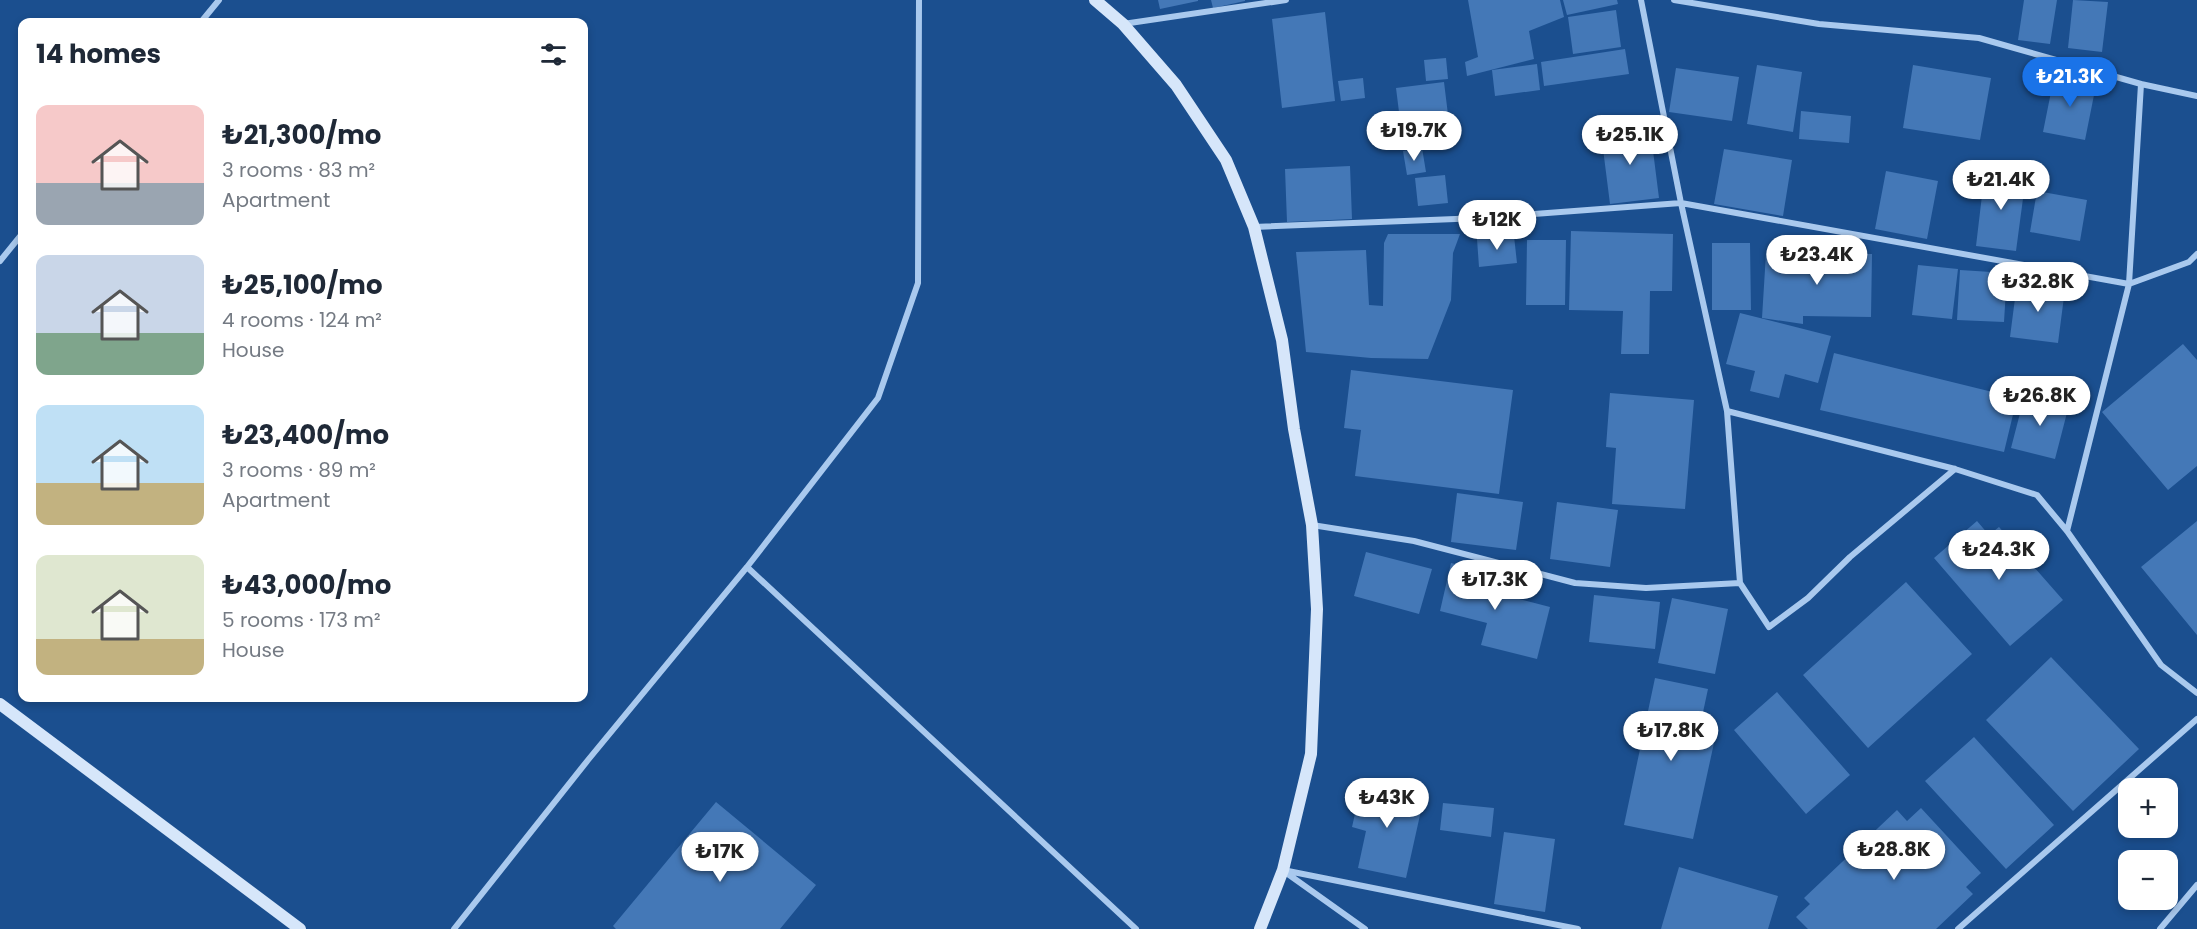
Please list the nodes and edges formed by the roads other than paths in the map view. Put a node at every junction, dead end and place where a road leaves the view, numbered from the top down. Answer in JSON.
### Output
{"nodes":[{"id":1,"x":219,"y":0,"type":"edge"},
{"id":2,"x":919,"y":0,"type":"edge"},
{"id":3,"x":1095,"y":0,"type":"edge"},
{"id":4,"x":1286,"y":0,"type":"edge"},
{"id":5,"x":1641,"y":0,"type":"edge"},
{"id":6,"x":1674,"y":0,"type":"edge"},
{"id":7,"x":204,"y":18,"type":"edge"},
{"id":8,"x":1123,"y":24,"type":"junction"},
{"id":9,"x":2141,"y":84,"type":"junction"},
{"id":10,"x":2197,"y":96,"type":"edge"},
{"id":11,"x":1681,"y":203,"type":"junction"},
{"id":12,"x":1254,"y":227,"type":"junction"},
{"id":13,"x":18,"y":239,"type":"edge"},
{"id":14,"x":2197,"y":254,"type":"edge"},
{"id":15,"x":0,"y":261,"type":"edge"},
{"id":16,"x":2129,"y":284,"type":"junction"},
{"id":17,"x":1727,"y":411,"type":"junction"},
{"id":18,"x":1955,"y":469,"type":"junction"},
{"id":19,"x":1312,"y":525,"type":"junction"},
{"id":20,"x":2067,"y":531,"type":"junction"},
{"id":21,"x":747,"y":567,"type":"junction"},
{"id":22,"x":1740,"y":583,"type":"junction"},
{"id":23,"x":2197,"y":693,"type":"edge"},
{"id":24,"x":0,"y":704,"type":"edge"},
{"id":25,"x":2197,"y":719,"type":"edge"},
{"id":26,"x":1283,"y":870,"type":"junction"},
{"id":27,"x":2197,"y":885,"type":"edge"},
{"id":28,"x":300,"y":929,"type":"edge"},
{"id":29,"x":454,"y":929,"type":"edge"},
{"id":30,"x":1136,"y":929,"type":"edge"},
{"id":31,"x":1260,"y":929,"type":"edge"},
{"id":32,"x":1365,"y":929,"type":"edge"},
{"id":33,"x":1578,"y":929,"type":"edge"},
{"id":34,"x":1958,"y":929,"type":"edge"},
{"id":35,"x":2160,"y":929,"type":"edge"}],
"edges":[{"from":1,"to":7,"type":"street"},
{"from":2,"to":21,"type":"street"},
{"from":3,"to":8,"type":"street"},
{"from":4,"to":8,"type":"street"},
{"from":5,"to":11,"type":"street"},
{"from":6,"to":9,"type":"street"},
{"from":8,"to":12,"type":"street"},
{"from":9,"to":10,"type":"street"},
{"from":9,"to":16,"type":"street"},
{"from":11,"to":12,"type":"street"},
{"from":11,"to":16,"type":"street"},
{"from":11,"to":17,"type":"street"},
{"from":12,"to":19,"type":"street"},
{"from":13,"to":15,"type":"street"},
{"from":14,"to":16,"type":"street"},
{"from":16,"to":20,"type":"street"},
{"from":17,"to":18,"type":"street"},
{"from":17,"to":22,"type":"street"},
{"from":18,"to":20,"type":"street"},
{"from":18,"to":22,"type":"street"},
{"from":19,"to":22,"type":"street"},
{"from":19,"to":26,"type":"street"},
{"from":20,"to":23,"type":"street"},
{"from":21,"to":29,"type":"street"},
{"from":21,"to":30,"type":"street"},
{"from":24,"to":28,"type":"street"},
{"from":25,"to":34,"type":"street"},
{"from":26,"to":31,"type":"street"},
{"from":26,"to":32,"type":"street"},
{"from":26,"to":33,"type":"street"},
{"from":27,"to":35,"type":"street"}]}
